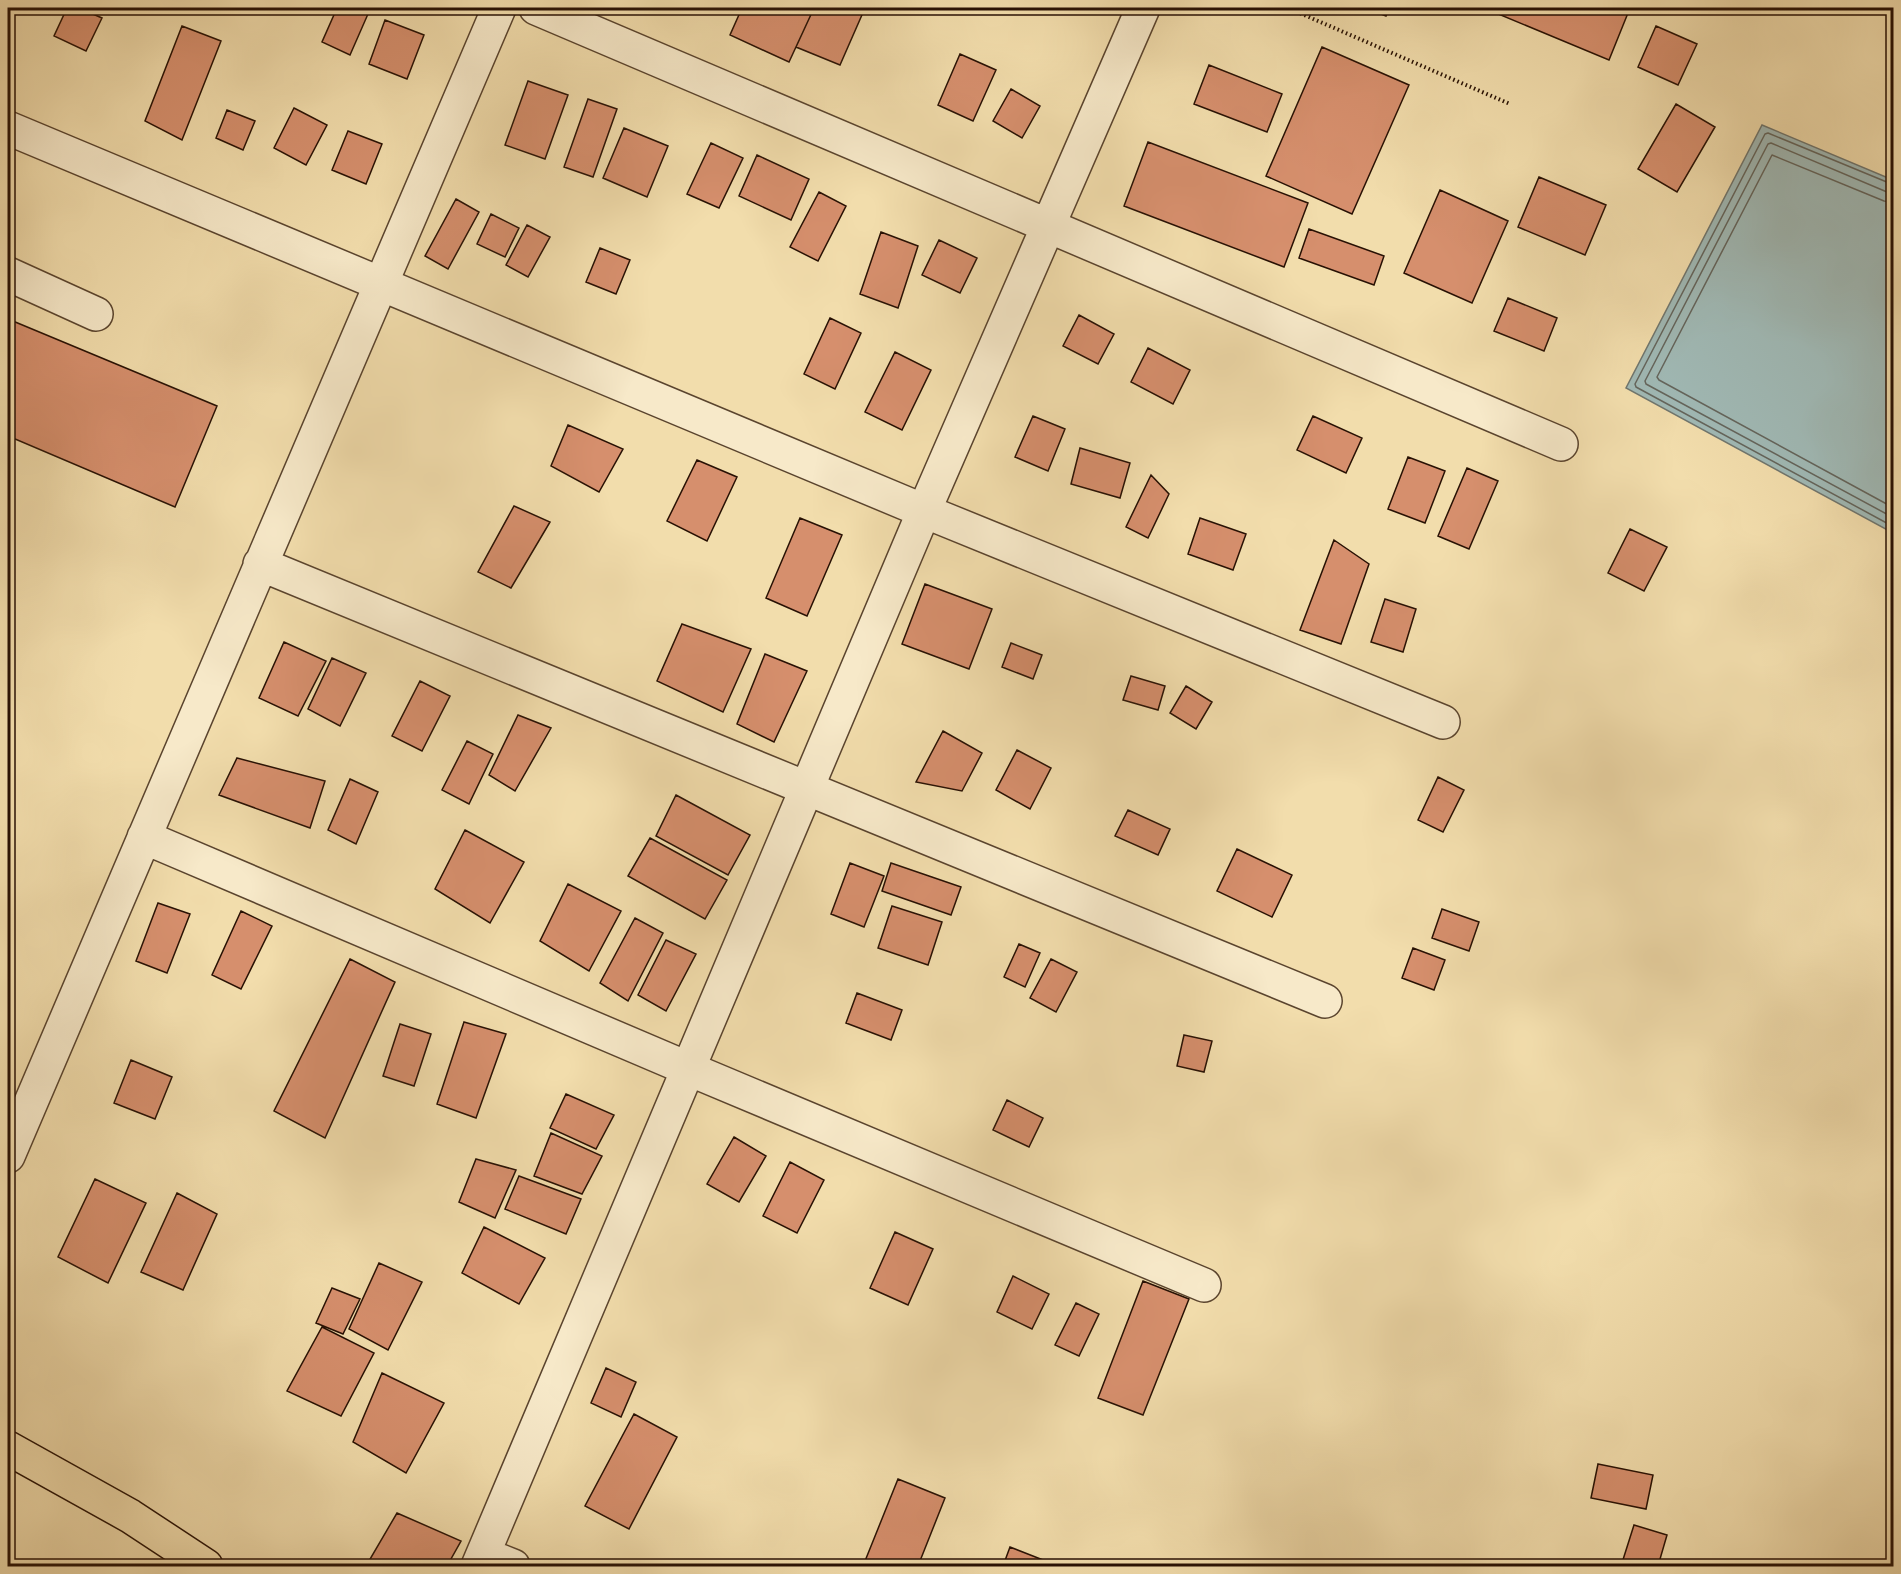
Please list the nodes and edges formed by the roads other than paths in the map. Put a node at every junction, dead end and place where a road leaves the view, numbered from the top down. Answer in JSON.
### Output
{"nodes":[{"id":1,"x":499,"y":8,"type":"edge"},
{"id":2,"x":536,"y":8,"type":"edge"},
{"id":3,"x":1143,"y":8,"type":"edge"},
{"id":4,"x":8,"y":128,"type":"edge"},
{"id":5,"x":1048,"y":225,"type":"junction"},
{"id":6,"x":8,"y":274,"type":"edge"},
{"id":7,"x":380,"y":284,"type":"junction"},
{"id":8,"x":96,"y":314,"type":"dead end"},
{"id":9,"x":1561,"y":444,"type":"dead end"},
{"id":10,"x":924,"y":511,"type":"junction"},
{"id":11,"x":260,"y":564,"type":"junction"},
{"id":12,"x":1443,"y":722,"type":"dead end"},
{"id":13,"x":807,"y":788,"type":"junction"},
{"id":14,"x":144,"y":837,"type":"junction"},
{"id":15,"x":1325,"y":1001,"type":"dead end"},
{"id":16,"x":689,"y":1069,"type":"junction"},
{"id":17,"x":8,"y":1156,"type":"edge"},
{"id":18,"x":1204,"y":1285,"type":"dead end"},
{"id":19,"x":8,"y":1448,"type":"edge"},
{"id":20,"x":492,"y":1563,"type":"edge"},
{"id":21,"x":206,"y":1566,"type":"edge"}],
"edges":[{"from":1,"to":7,"type":"street"},
{"from":2,"to":5,"type":"street"},
{"from":3,"to":5,"type":"street"},
{"from":4,"to":7,"type":"street"},
{"from":5,"to":9,"type":"street"},
{"from":5,"to":10,"type":"street"},
{"from":6,"to":8,"type":"street"},
{"from":7,"to":10,"type":"street"},
{"from":7,"to":11,"type":"street"},
{"from":10,"to":12,"type":"street"},
{"from":10,"to":13,"type":"street"},
{"from":11,"to":13,"type":"street"},
{"from":11,"to":14,"type":"street"},
{"from":13,"to":15,"type":"street"},
{"from":13,"to":16,"type":"street"},
{"from":14,"to":16,"type":"street"},
{"from":14,"to":17,"type":"street"},
{"from":16,"to":18,"type":"street"},
{"from":16,"to":20,"type":"street"},
{"from":19,"to":21,"type":"main road"}]}
